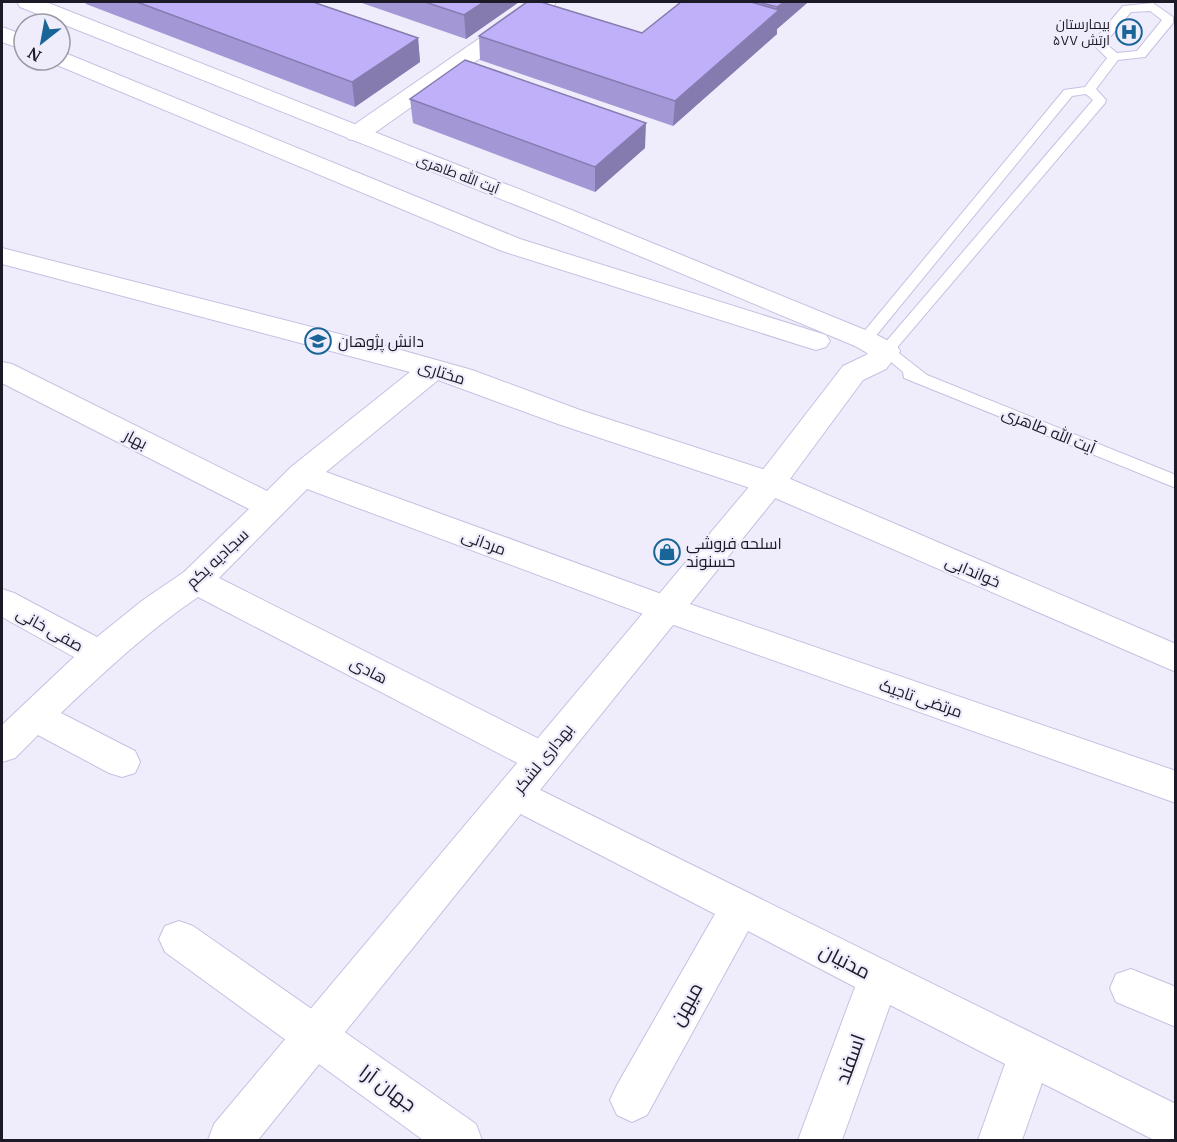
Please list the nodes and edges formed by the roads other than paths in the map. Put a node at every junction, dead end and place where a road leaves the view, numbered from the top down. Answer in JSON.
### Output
{"nodes":[{"id":1,"x":545,"y":2,"type":"edge"},
{"id":2,"x":38,"y":3,"type":"edge"},
{"id":3,"x":1114,"y":57,"type":"junction"},
{"id":4,"x":72,"y":63,"type":"edge"},
{"id":5,"x":1089,"y":90,"type":"junction"},
{"id":6,"x":357,"y":134,"type":"junction"},
{"id":7,"x":560,"y":214,"type":"junction"},
{"id":8,"x":511,"y":245,"type":"junction"},
{"id":9,"x":2,"y":256,"type":"edge"},
{"id":10,"x":867,"y":356,"type":"junction"},
{"id":11,"x":432,"y":369,"type":"junction"},
{"id":12,"x":2,"y":371,"type":"edge"},
{"id":13,"x":302,"y":475,"type":"junction"},
{"id":14,"x":1176,"y":482,"type":"edge"},
{"id":15,"x":770,"y":483,"type":"junction"},
{"id":16,"x":271,"y":506,"type":"junction"},
{"id":17,"x":196,"y":581,"type":"junction"},
{"id":18,"x":2,"y":602,"type":"edge"},
{"id":19,"x":666,"y":609,"type":"junction"},
{"id":20,"x":99,"y":655,"type":"junction"},
{"id":21,"x":1176,"y":659,"type":"edge"},
{"id":22,"x":35,"y":716,"type":"junction"},
{"id":23,"x":2,"y":747,"type":"edge"},
{"id":24,"x":542,"y":758,"type":"junction"},
{"id":25,"x":122,"y":762,"type":"dead end"},
{"id":26,"x":1176,"y":787,"type":"edge"},
{"id":27,"x":514,"y":793,"type":"junction"},
{"id":28,"x":740,"y":908,"type":"junction"},
{"id":29,"x":179,"y":939,"type":"dead end"},
{"id":30,"x":879,"y":978,"type":"junction"},
{"id":31,"x":1131,"y":988,"type":"dead end"},
{"id":32,"x":1176,"y":1007,"type":"edge"},
{"id":33,"x":315,"y":1036,"type":"junction"},
{"id":34,"x":1030,"y":1054,"type":"junction"},
{"id":35,"x":632,"y":1100,"type":"dead end"},
{"id":36,"x":1176,"y":1128,"type":"edge"},
{"id":37,"x":230,"y":1140,"type":"edge"},
{"id":38,"x":460,"y":1140,"type":"edge"},
{"id":39,"x":820,"y":1140,"type":"edge"},
{"id":40,"x":1000,"y":1140,"type":"edge"}],
"edges":[{"from":1,"to":6,"type":"street"},
{"from":2,"to":6,"type":"street","name":"آیت الله طاهری"},
{"from":3,"to":3,"type":"lane"},
{"from":3,"to":5,"type":"lane"},
{"from":4,"to":8,"type":"street"},
{"from":5,"to":10,"type":"lane"},
{"from":5,"to":10,"type":"lane"},
{"from":6,"to":7,"type":"street","name":"آیت الله طاهری"},
{"from":7,"to":8,"type":"street"},
{"from":7,"to":10,"type":"street","name":"آیت الله طاهری"},
{"from":8,"to":10,"type":"street"},
{"from":9,"to":11,"type":"street","name":"مختاری"},
{"from":10,"to":14,"type":"lane","name":"آیت الله طاهری"},
{"from":10,"to":15,"type":"street","name":"بهداری لشکر"},
{"from":11,"to":13,"type":"street","name":"سجادیه یکم"},
{"from":11,"to":15,"type":"street","name":"مختاری"},
{"from":12,"to":16,"type":"street","name":"بهار"},
{"from":13,"to":16,"type":"street","name":"سجادیه یکم"},
{"from":13,"to":19,"type":"street","name":"مردانی"},
{"from":15,"to":19,"type":"street","name":"بهداری لشکر"},
{"from":15,"to":21,"type":"street","name":"خواندابی"},
{"from":16,"to":17,"type":"street","name":"سجادیه یکم"},
{"from":17,"to":20,"type":"street","name":"سجادیه یکم"},
{"from":17,"to":24,"type":"street","name":"هادی"},
{"from":18,"to":20,"type":"street","name":"صفی خانی"},
{"from":19,"to":24,"type":"street","name":"بهداری لشکر"},
{"from":19,"to":26,"type":"street","name":"مرتضی تاجیک"},
{"from":20,"to":22,"type":"street","name":"سجادیه یکم"},
{"from":22,"to":23,"type":"street","name":"سجادیه یکم"},
{"from":22,"to":25,"type":"street"},
{"from":24,"to":27,"type":"street","name":"بهداری لشکر"},
{"from":27,"to":28,"type":"street","name":"مدنیان"},
{"from":27,"to":33,"type":"street","name":"بهداری لشکر"},
{"from":28,"to":30,"type":"street","name":"مدنیان"},
{"from":28,"to":35,"type":"street","name":"میهن"},
{"from":29,"to":33,"type":"street","name":"جهان آرا"},
{"from":30,"to":34,"type":"street","name":"مدنیان"},
{"from":30,"to":39,"type":"street","name":"اسفند"},
{"from":31,"to":32,"type":"street"},
{"from":33,"to":37,"type":"street","name":"بهداری لشکر"},
{"from":33,"to":38,"type":"street","name":"جهان آرا"},
{"from":34,"to":36,"type":"street","name":"مدنیان"},
{"from":34,"to":40,"type":"street"}]}
